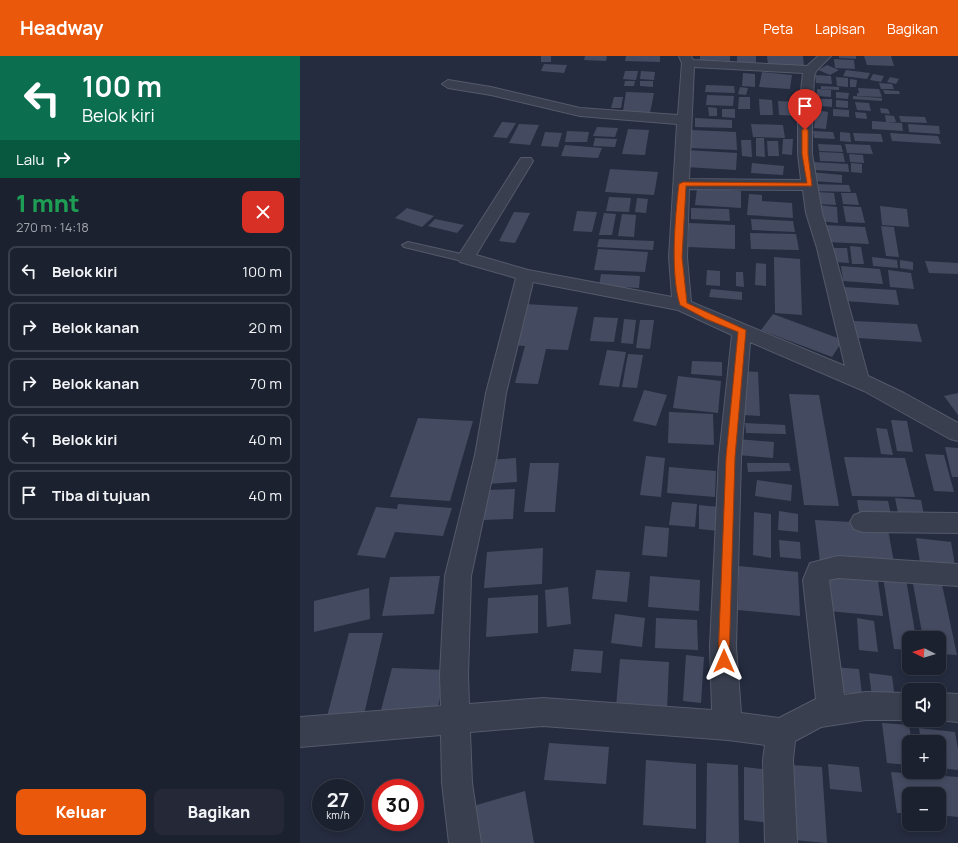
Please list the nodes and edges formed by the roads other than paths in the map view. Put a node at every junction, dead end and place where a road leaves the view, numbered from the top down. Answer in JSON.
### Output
{"nodes":[{"id":1,"x":825,"y":56,"type":"edge"},
{"id":2,"x":687,"y":59,"type":"edge"},
{"id":3,"x":810,"y":70,"type":"junction"},
{"id":4,"x":448,"y":84,"type":"dead end"},
{"id":5,"x":684,"y":120,"type":"junction"},
{"id":6,"x":526,"y":161,"type":"dead end"},
{"id":7,"x":683,"y":184,"type":"junction"},
{"id":8,"x":810,"y":185,"type":"junction"},
{"id":9,"x":408,"y":245,"type":"dead end"},
{"id":10,"x":466,"y":258,"type":"junction"},
{"id":11,"x":526,"y":275,"type":"junction"},
{"id":12,"x":683,"y":305,"type":"junction"},
{"id":13,"x":742,"y":330,"type":"junction"},
{"id":14,"x":859,"y":380,"type":"junction"},
{"id":15,"x":958,"y":433,"type":"edge"},
{"id":16,"x":862,"y":522,"type":"dead end"},
{"id":17,"x":958,"y":523,"type":"edge"},
{"id":18,"x":958,"y":575,"type":"edge"},
{"id":19,"x":902,"y":707,"type":"edge"},
{"id":20,"x":946,"y":707,"type":"edge"},
{"id":21,"x":958,"y":708,"type":"edge"},
{"id":22,"x":832,"y":711,"type":"junction"},
{"id":23,"x":456,"y":719,"type":"junction"},
{"id":24,"x":728,"y":726,"type":"junction"},
{"id":25,"x":300,"y":732,"type":"edge"},
{"id":26,"x":781,"y":733,"type":"junction"},
{"id":27,"x":465,"y":843,"type":"edge"},
{"id":28,"x":781,"y":843,"type":"edge"}],
"edges":[{"from":1,"to":3,"type":"street"},
{"from":2,"to":3,"type":"street"},
{"from":2,"to":5,"type":"street"},
{"from":3,"to":8,"type":"street"},
{"from":4,"to":5,"type":"street"},
{"from":5,"to":7,"type":"street"},
{"from":6,"to":10,"type":"street"},
{"from":7,"to":8,"type":"street"},
{"from":7,"to":12,"type":"street"},
{"from":8,"to":14,"type":"street"},
{"from":9,"to":10,"type":"lane"},
{"from":10,"to":11,"type":"street"},
{"from":11,"to":12,"type":"street"},
{"from":11,"to":23,"type":"street"},
{"from":12,"to":13,"type":"street"},
{"from":13,"to":14,"type":"street"},
{"from":13,"to":24,"type":"street"},
{"from":14,"to":15,"type":"street"},
{"from":16,"to":17,"type":"street"},
{"from":18,"to":22,"type":"street"},
{"from":19,"to":22,"type":"street"},
{"from":20,"to":21,"type":"street"},
{"from":22,"to":26,"type":"street"},
{"from":23,"to":24,"type":"street"},
{"from":23,"to":25,"type":"street"},
{"from":23,"to":27,"type":"street"},
{"from":24,"to":26,"type":"street"},
{"from":26,"to":28,"type":"street"}]}
